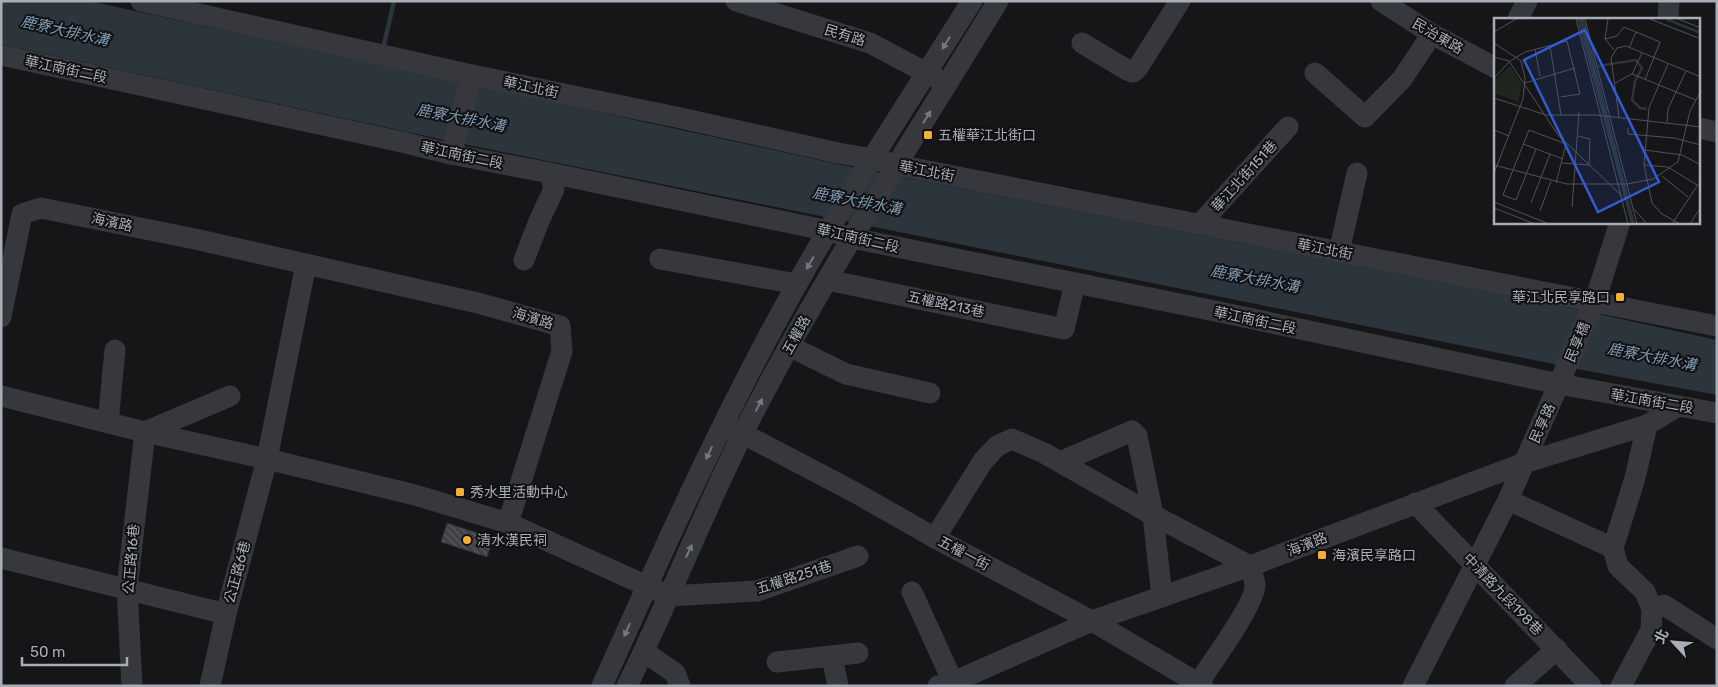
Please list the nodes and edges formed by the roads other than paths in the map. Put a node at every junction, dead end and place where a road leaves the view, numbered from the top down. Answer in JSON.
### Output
{"nodes":[{"id":1,"x":141,"y":1,"type":"edge"},
{"id":2,"x":736,"y":1,"type":"edge"},
{"id":3,"x":972,"y":1,"type":"edge"},
{"id":4,"x":998,"y":1,"type":"edge"},
{"id":5,"x":1180,"y":1,"type":"edge"},
{"id":6,"x":1381,"y":1,"type":"edge"},
{"id":7,"x":1527,"y":1,"type":"edge"},
{"id":8,"x":1669,"y":1,"type":"edge"},
{"id":9,"x":1518,"y":18,"type":"edge"},
{"id":10,"x":1668,"y":18,"type":"edge"},
{"id":11,"x":1432,"y":34,"type":"junction"},
{"id":12,"x":1082,"y":43,"type":"dead end"},
{"id":13,"x":1,"y":55,"type":"edge"},
{"id":14,"x":1494,"y":65,"type":"edge"},
{"id":15,"x":1315,"y":73,"type":"dead end"},
{"id":16,"x":927,"y":74,"type":"junction"},
{"id":17,"x":472,"y":78,"type":"junction"},
{"id":18,"x":948,"y":83,"type":"junction"},
{"id":19,"x":1288,"y":127,"type":"dead end"},
{"id":20,"x":1700,"y":128,"type":"edge"},
{"id":21,"x":1717,"y":132,"type":"edge"},
{"id":22,"x":453,"y":150,"type":"junction"},
{"id":23,"x":871,"y":162,"type":"junction"},
{"id":24,"x":894,"y":169,"type":"junction"},
{"id":25,"x":550,"y":173,"type":"junction"},
{"id":26,"x":1357,"y":173,"type":"dead end"},
{"id":27,"x":1200,"y":224,"type":"junction"},
{"id":28,"x":1619,"y":224,"type":"edge"},
{"id":29,"x":832,"y":226,"type":"junction"},
{"id":30,"x":856,"y":232,"type":"junction"},
{"id":31,"x":1340,"y":252,"type":"junction"},
{"id":32,"x":660,"y":258,"type":"dead end"},
{"id":33,"x":524,"y":260,"type":"dead end"},
{"id":34,"x":306,"y":264,"type":"junction"},
{"id":35,"x":827,"y":280,"type":"junction"},
{"id":36,"x":1074,"y":283,"type":"junction"},
{"id":37,"x":797,"y":284,"type":"junction"},
{"id":38,"x":1595,"y":301,"type":"junction"},
{"id":39,"x":1,"y":317,"type":"edge"},
{"id":40,"x":1717,"y":326,"type":"edge"},
{"id":41,"x":790,"y":346,"type":"junction"},
{"id":42,"x":115,"y":350,"type":"dead end"},
{"id":43,"x":1559,"y":384,"type":"junction"},
{"id":44,"x":930,"y":393,"type":"dead end"},
{"id":45,"x":1,"y":396,"type":"edge"},
{"id":46,"x":230,"y":396,"type":"dead end"},
{"id":47,"x":1678,"y":406,"type":"junction"},
{"id":48,"x":1717,"y":413,"type":"edge"},
{"id":49,"x":108,"y":422,"type":"junction"},
{"id":50,"x":723,"y":424,"type":"junction"},
{"id":51,"x":1647,"y":425,"type":"junction"},
{"id":52,"x":145,"y":432,"type":"junction"},
{"id":53,"x":743,"y":434,"type":"junction"},
{"id":54,"x":267,"y":459,"type":"junction"},
{"id":55,"x":1060,"y":462,"type":"junction"},
{"id":56,"x":1524,"y":463,"type":"junction"},
{"id":57,"x":1508,"y":500,"type":"junction"},
{"id":58,"x":1415,"y":503,"type":"junction"},
{"id":59,"x":1153,"y":515,"type":"junction"},
{"id":60,"x":508,"y":523,"type":"junction"},
{"id":61,"x":935,"y":538,"type":"junction"},
{"id":62,"x":1613,"y":548,"type":"junction"},
{"id":63,"x":858,"y":556,"type":"dead end"},
{"id":64,"x":1,"y":558,"type":"edge"},
{"id":65,"x":1474,"y":565,"type":"junction"},
{"id":66,"x":1250,"y":566,"type":"junction"},
{"id":67,"x":647,"y":585,"type":"junction"},
{"id":68,"x":127,"y":588,"type":"junction"},
{"id":69,"x":912,"y":592,"type":"dead end"},
{"id":70,"x":669,"y":596,"type":"junction"},
{"id":71,"x":1162,"y":596,"type":"junction"},
{"id":72,"x":1652,"y":609,"type":"junction"},
{"id":73,"x":226,"y":614,"type":"junction"},
{"id":74,"x":1092,"y":621,"type":"junction"},
{"id":75,"x":1717,"y":639,"type":"edge"},
{"id":76,"x":1557,"y":649,"type":"junction"},
{"id":77,"x":644,"y":652,"type":"junction"},
{"id":78,"x":858,"y":653,"type":"dead end"},
{"id":79,"x":832,"y":657,"type":"junction"},
{"id":80,"x":777,"y":662,"type":"dead end"},
{"id":81,"x":949,"y":685,"type":"edge"},
{"id":82,"x":1199,"y":685,"type":"edge"},
{"id":83,"x":132,"y":686,"type":"edge"},
{"id":84,"x":210,"y":686,"type":"edge"},
{"id":85,"x":602,"y":686,"type":"edge"},
{"id":86,"x":627,"y":686,"type":"edge"},
{"id":87,"x":680,"y":686,"type":"edge"},
{"id":88,"x":838,"y":686,"type":"edge"},
{"id":89,"x":1413,"y":686,"type":"edge"},
{"id":90,"x":1515,"y":686,"type":"edge"},
{"id":91,"x":1591,"y":686,"type":"edge"},
{"id":92,"x":1621,"y":686,"type":"edge"}],
"edges":[{"from":1,"to":17,"type":"street","name":"華江北街"},
{"from":2,"to":16,"type":"street","name":"民有路"},
{"from":3,"to":16,"type":"street","name":"五權路","one_way":true},
{"from":4,"to":18,"type":"street","name":"五權路"},
{"from":5,"to":12,"type":"street"},
{"from":6,"to":11,"type":"street","name":"民治東路"},
{"from":7,"to":9,"type":"street"},
{"from":8,"to":10,"type":"street"},
{"from":11,"to":14,"type":"street","name":"民治東路"},
{"from":11,"to":15,"type":"street"},
{"from":13,"to":22,"type":"street","name":"華江南街二段"},
{"from":16,"to":18,"type":"street","name":"民有路"},
{"from":16,"to":23,"type":"street","name":"五權路"},
{"from":17,"to":22,"type":"street"},
{"from":17,"to":23,"type":"street","name":"華江北街"},
{"from":24,"to":18,"type":"street","name":"五權路","one_way":true},
{"from":19,"to":27,"type":"street","name":"華江北街151巷"},
{"from":20,"to":21,"type":"street"},
{"from":22,"to":25,"type":"street","name":"華江南街二段"},
{"from":23,"to":24,"type":"street","name":"華江北街"},
{"from":23,"to":29,"type":"street","name":"五權路"},
{"from":24,"to":27,"type":"street","name":"華江北街"},
{"from":24,"to":30,"type":"street","name":"五權路"},
{"from":25,"to":29,"type":"street","name":"華江南街二段"},
{"from":25,"to":33,"type":"street"},
{"from":26,"to":31,"type":"street"},
{"from":27,"to":31,"type":"street","name":"華江北街"},
{"from":28,"to":38,"type":"street"},
{"from":29,"to":30,"type":"street","name":"華江南街二段"},
{"from":29,"to":37,"type":"street","name":"五權路","one_way":true},
{"from":30,"to":35,"type":"street","name":"五權路"},
{"from":30,"to":36,"type":"street","name":"華江南街二段"},
{"from":31,"to":38,"type":"street","name":"華江北街"},
{"from":32,"to":37,"type":"street"},
{"from":34,"to":39,"type":"street","name":"海濱路"},
{"from":34,"to":54,"type":"street"},
{"from":34,"to":60,"type":"street","name":"海濱路"},
{"from":35,"to":36,"type":"street","name":"五權路213巷"},
{"from":35,"to":41,"type":"street","name":"五權路"},
{"from":36,"to":43,"type":"street","name":"華江南街二段"},
{"from":37,"to":50,"type":"street","name":"五權路"},
{"from":38,"to":40,"type":"street","name":"華江北街"},
{"from":38,"to":43,"type":"street","name":"民享橋"},
{"from":41,"to":44,"type":"street"},
{"from":53,"to":41,"type":"street","name":"五權路","one_way":true},
{"from":42,"to":49,"type":"street"},
{"from":43,"to":47,"type":"street","name":"華江南街二段"},
{"from":43,"to":56,"type":"street","name":"民享路"},
{"from":45,"to":49,"type":"street"},
{"from":46,"to":52,"type":"street"},
{"from":47,"to":48,"type":"street","name":"華江南街二段"},
{"from":47,"to":51,"type":"street","name":"海濱路"},
{"from":49,"to":52,"type":"street"},
{"from":50,"to":53,"type":"street","name":"五權一街"},
{"from":50,"to":67,"type":"street","name":"五權路","one_way":true},
{"from":51,"to":56,"type":"street","name":"海濱路"},
{"from":51,"to":62,"type":"street"},
{"from":52,"to":54,"type":"street"},
{"from":52,"to":68,"type":"street","name":"公正路16巷"},
{"from":53,"to":61,"type":"street","name":"五權一街"},
{"from":70,"to":53,"type":"street","name":"五權路","one_way":true},
{"from":54,"to":60,"type":"street"},
{"from":54,"to":73,"type":"street","name":"公正路6巷"},
{"from":55,"to":59,"type":"street"},
{"from":55,"to":59,"type":"street"},
{"from":55,"to":61,"type":"street"},
{"from":56,"to":57,"type":"street","name":"民享路"},
{"from":56,"to":58,"type":"street","name":"海濱路"},
{"from":57,"to":62,"type":"street"},
{"from":57,"to":65,"type":"street","name":"民享路"},
{"from":58,"to":65,"type":"street","name":"中清路九段198巷"},
{"from":58,"to":66,"type":"street","name":"海濱路"},
{"from":59,"to":66,"type":"street"},
{"from":59,"to":71,"type":"street"},
{"from":60,"to":67,"type":"street"},
{"from":61,"to":74,"type":"street","name":"五權一街"},
{"from":62,"to":72,"type":"street"},
{"from":63,"to":70,"type":"street","name":"五權路251巷"},
{"from":64,"to":68,"type":"street"},
{"from":65,"to":76,"type":"street","name":"中清路九段198巷"},
{"from":65,"to":89,"type":"street","name":"民享路"},
{"from":66,"to":71,"type":"street","name":"海濱路"},
{"from":66,"to":82,"type":"street"},
{"from":67,"to":70,"type":"street"},
{"from":67,"to":85,"type":"street","name":"五權路","one_way":true},
{"from":68,"to":73,"type":"street"},
{"from":68,"to":83,"type":"street","name":"公正路16巷"},
{"from":69,"to":81,"type":"street"},
{"from":70,"to":77,"type":"street","name":"五權路"},
{"from":71,"to":74,"type":"street","name":"海濱路"},
{"from":72,"to":75,"type":"street"},
{"from":72,"to":92,"type":"street"},
{"from":73,"to":84,"type":"street","name":"公正路6巷"},
{"from":74,"to":81,"type":"street","name":"海濱路"},
{"from":74,"to":82,"type":"street","name":"五權一街"},
{"from":76,"to":90,"type":"street"},
{"from":76,"to":91,"type":"street","name":"中清路九段198巷"},
{"from":77,"to":86,"type":"street","name":"五權路"},
{"from":77,"to":87,"type":"street"},
{"from":78,"to":79,"type":"street"},
{"from":79,"to":80,"type":"street"},
{"from":79,"to":88,"type":"street"}]}
